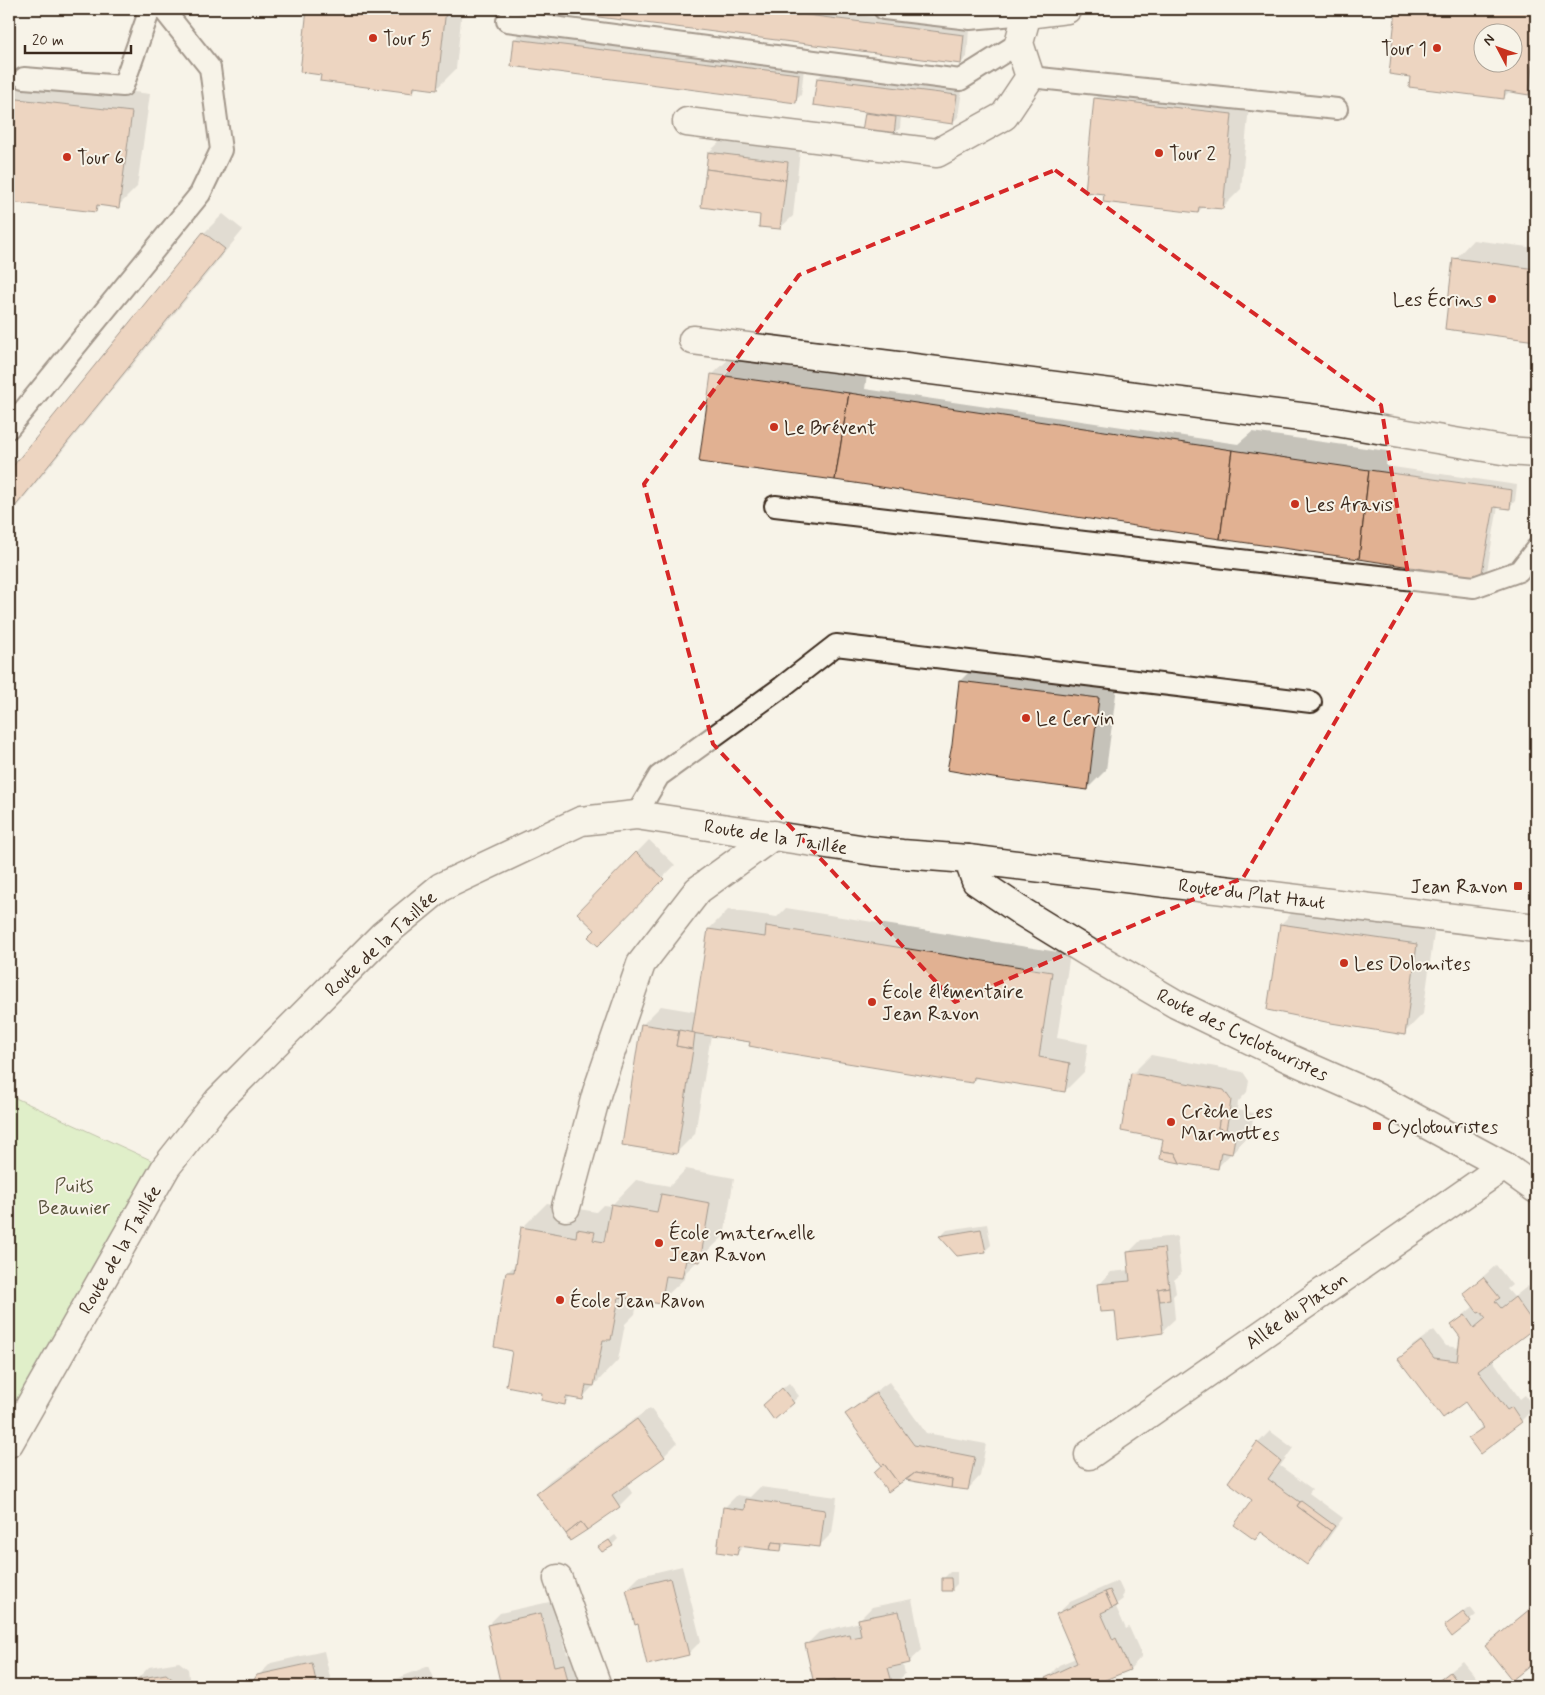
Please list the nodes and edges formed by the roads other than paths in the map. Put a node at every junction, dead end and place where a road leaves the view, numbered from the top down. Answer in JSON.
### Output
{"nodes":[{"id":1,"x":146,"y":9,"type":"edge"},
{"id":2,"x":163,"y":9,"type":"edge"},
{"id":3,"x":884,"y":9,"type":"edge"},
{"id":4,"x":1067,"y":9,"type":"edge"},
{"id":5,"x":1028,"y":14,"type":"junction"},
{"id":6,"x":507,"y":21,"type":"dead end"},
{"id":7,"x":1019,"y":43,"type":"junction"},
{"id":8,"x":1030,"y":77,"type":"junction"},
{"id":9,"x":24,"y":78,"type":"dead end"},
{"id":10,"x":1338,"y":109,"type":"dead end"},
{"id":11,"x":687,"y":122,"type":"dead end"},
{"id":12,"x":693,"y":340,"type":"dead end"},
{"id":13,"x":9,"y":428,"type":"edge"},
{"id":14,"x":1536,"y":453,"type":"edge"},
{"id":15,"x":775,"y":506,"type":"dead end"},
{"id":16,"x":1536,"y":549,"type":"edge"},
{"id":17,"x":1311,"y":702,"type":"dead end"},
{"id":18,"x":636,"y":815,"type":"junction"},
{"id":19,"x":774,"y":836,"type":"junction"},
{"id":20,"x":968,"y":858,"type":"junction"},
{"id":21,"x":1536,"y":928,"type":"edge"},
{"id":22,"x":1504,"y":1166,"type":"junction"},
{"id":23,"x":1536,"y":1188,"type":"edge"},
{"id":24,"x":566,"y":1206,"type":"dead end"},
{"id":25,"x":9,"y":1444,"type":"edge"},
{"id":26,"x":1089,"y":1455,"type":"dead end"},
{"id":27,"x":558,"y":1579,"type":"dead end"},
{"id":28,"x":597,"y":1686,"type":"edge"}],
"edges":[{"from":1,"to":9,"type":"lane"},
{"from":2,"to":13,"type":"lane"},
{"from":3,"to":5,"type":"lane"},
{"from":4,"to":5,"type":"street"},
{"from":5,"to":7,"type":"street"},
{"from":6,"to":7,"type":"lane"},
{"from":7,"to":8,"type":"street"},
{"from":8,"to":10,"type":"lane"},
{"from":8,"to":11,"type":"street"},
{"from":12,"to":14,"type":"street"},
{"from":15,"to":16,"type":"lane"},
{"from":17,"to":18,"type":"lane"},
{"from":18,"to":19,"type":"street","name":"Route de la Taillée"},
{"from":18,"to":25,"type":"street","name":"Route de la Taillée"},
{"from":19,"to":20,"type":"street","name":"Route de la Taillée"},
{"from":19,"to":24,"type":"street"},
{"from":20,"to":21,"type":"street","name":"Route du Plat Haut"},
{"from":20,"to":22,"type":"street","name":"Route des Cyclotouristes"},
{"from":22,"to":23,"type":"street","name":"Route des Cyclotouristes"},
{"from":22,"to":26,"type":"street","name":"Allée du Platon"},
{"from":27,"to":28,"type":"street"}]}
